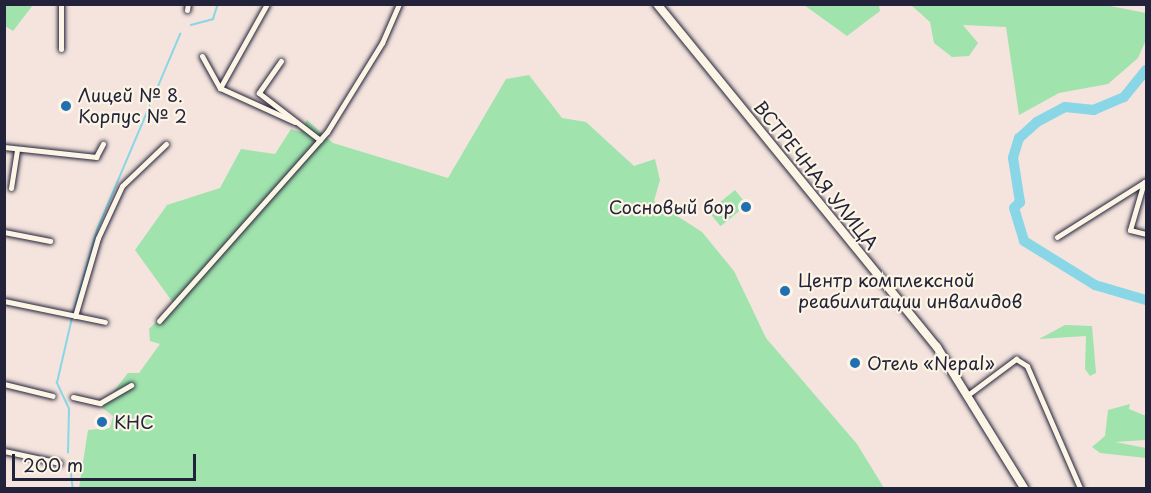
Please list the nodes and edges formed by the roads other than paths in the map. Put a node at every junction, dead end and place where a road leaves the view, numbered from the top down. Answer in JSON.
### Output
{"nodes":[{"id":1,"x":61,"y":4,"type":"edge"},
{"id":2,"x":267,"y":4,"type":"edge"},
{"id":3,"x":399,"y":4,"type":"edge"},
{"id":4,"x":657,"y":4,"type":"edge"},
{"id":5,"x":61,"y":49,"type":"dead end"},
{"id":6,"x":202,"y":56,"type":"dead end"},
{"id":7,"x":281,"y":61,"type":"dead end"},
{"id":8,"x":220,"y":88,"type":"junction"},
{"id":9,"x":295,"y":122,"type":"junction"},
{"id":10,"x":320,"y":140,"type":"junction"},
{"id":11,"x":103,"y":144,"type":"dead end"},
{"id":12,"x":166,"y":144,"type":"dead end"},
{"id":13,"x":4,"y":147,"type":"edge"},
{"id":14,"x":16,"y":148,"type":"junction"},
{"id":15,"x":1145,"y":182,"type":"edge"},
{"id":16,"x":11,"y":188,"type":"dead end"},
{"id":17,"x":4,"y":232,"type":"edge"},
{"id":18,"x":1146,"y":234,"type":"edge"},
{"id":19,"x":1057,"y":237,"type":"dead end"},
{"id":20,"x":50,"y":241,"type":"dead end"},
{"id":21,"x":4,"y":301,"type":"edge"},
{"id":22,"x":75,"y":316,"type":"junction"},
{"id":23,"x":159,"y":321,"type":"dead end"},
{"id":24,"x":105,"y":322,"type":"dead end"},
{"id":25,"x":4,"y":384,"type":"edge"},
{"id":26,"x":131,"y":385,"type":"dead end"},
{"id":27,"x":969,"y":394,"type":"junction"},
{"id":28,"x":53,"y":396,"type":"dead end"},
{"id":29,"x":73,"y":397,"type":"dead end"},
{"id":30,"x":4,"y":451,"type":"edge"},
{"id":31,"x":60,"y":463,"type":"dead end"},
{"id":32,"x":1024,"y":489,"type":"edge"},
{"id":33,"x":1080,"y":489,"type":"edge"}],
"edges":[{"from":1,"to":5,"type":"street"},
{"from":2,"to":8,"type":"street"},
{"from":3,"to":10,"type":"street"},
{"from":4,"to":27,"type":"main road","name":"ВСТРЕЧНАЯ УЛИЦА"},
{"from":6,"to":8,"type":"street"},
{"from":7,"to":9,"type":"street"},
{"from":8,"to":9,"type":"street"},
{"from":9,"to":10,"type":"street"},
{"from":10,"to":23,"type":"street"},
{"from":11,"to":14,"type":"street"},
{"from":12,"to":22,"type":"street"},
{"from":13,"to":14,"type":"street"},
{"from":14,"to":16,"type":"street"},
{"from":15,"to":18,"type":"street"},
{"from":15,"to":19,"type":"street"},
{"from":17,"to":20,"type":"street"},
{"from":21,"to":22,"type":"street"},
{"from":22,"to":24,"type":"street"},
{"from":25,"to":28,"type":"street"},
{"from":26,"to":29,"type":"street"},
{"from":27,"to":32,"type":"main road","name":"ВСТРЕЧНАЯ УЛИЦА"},
{"from":27,"to":33,"type":"street"},
{"from":30,"to":31,"type":"street"}]}
